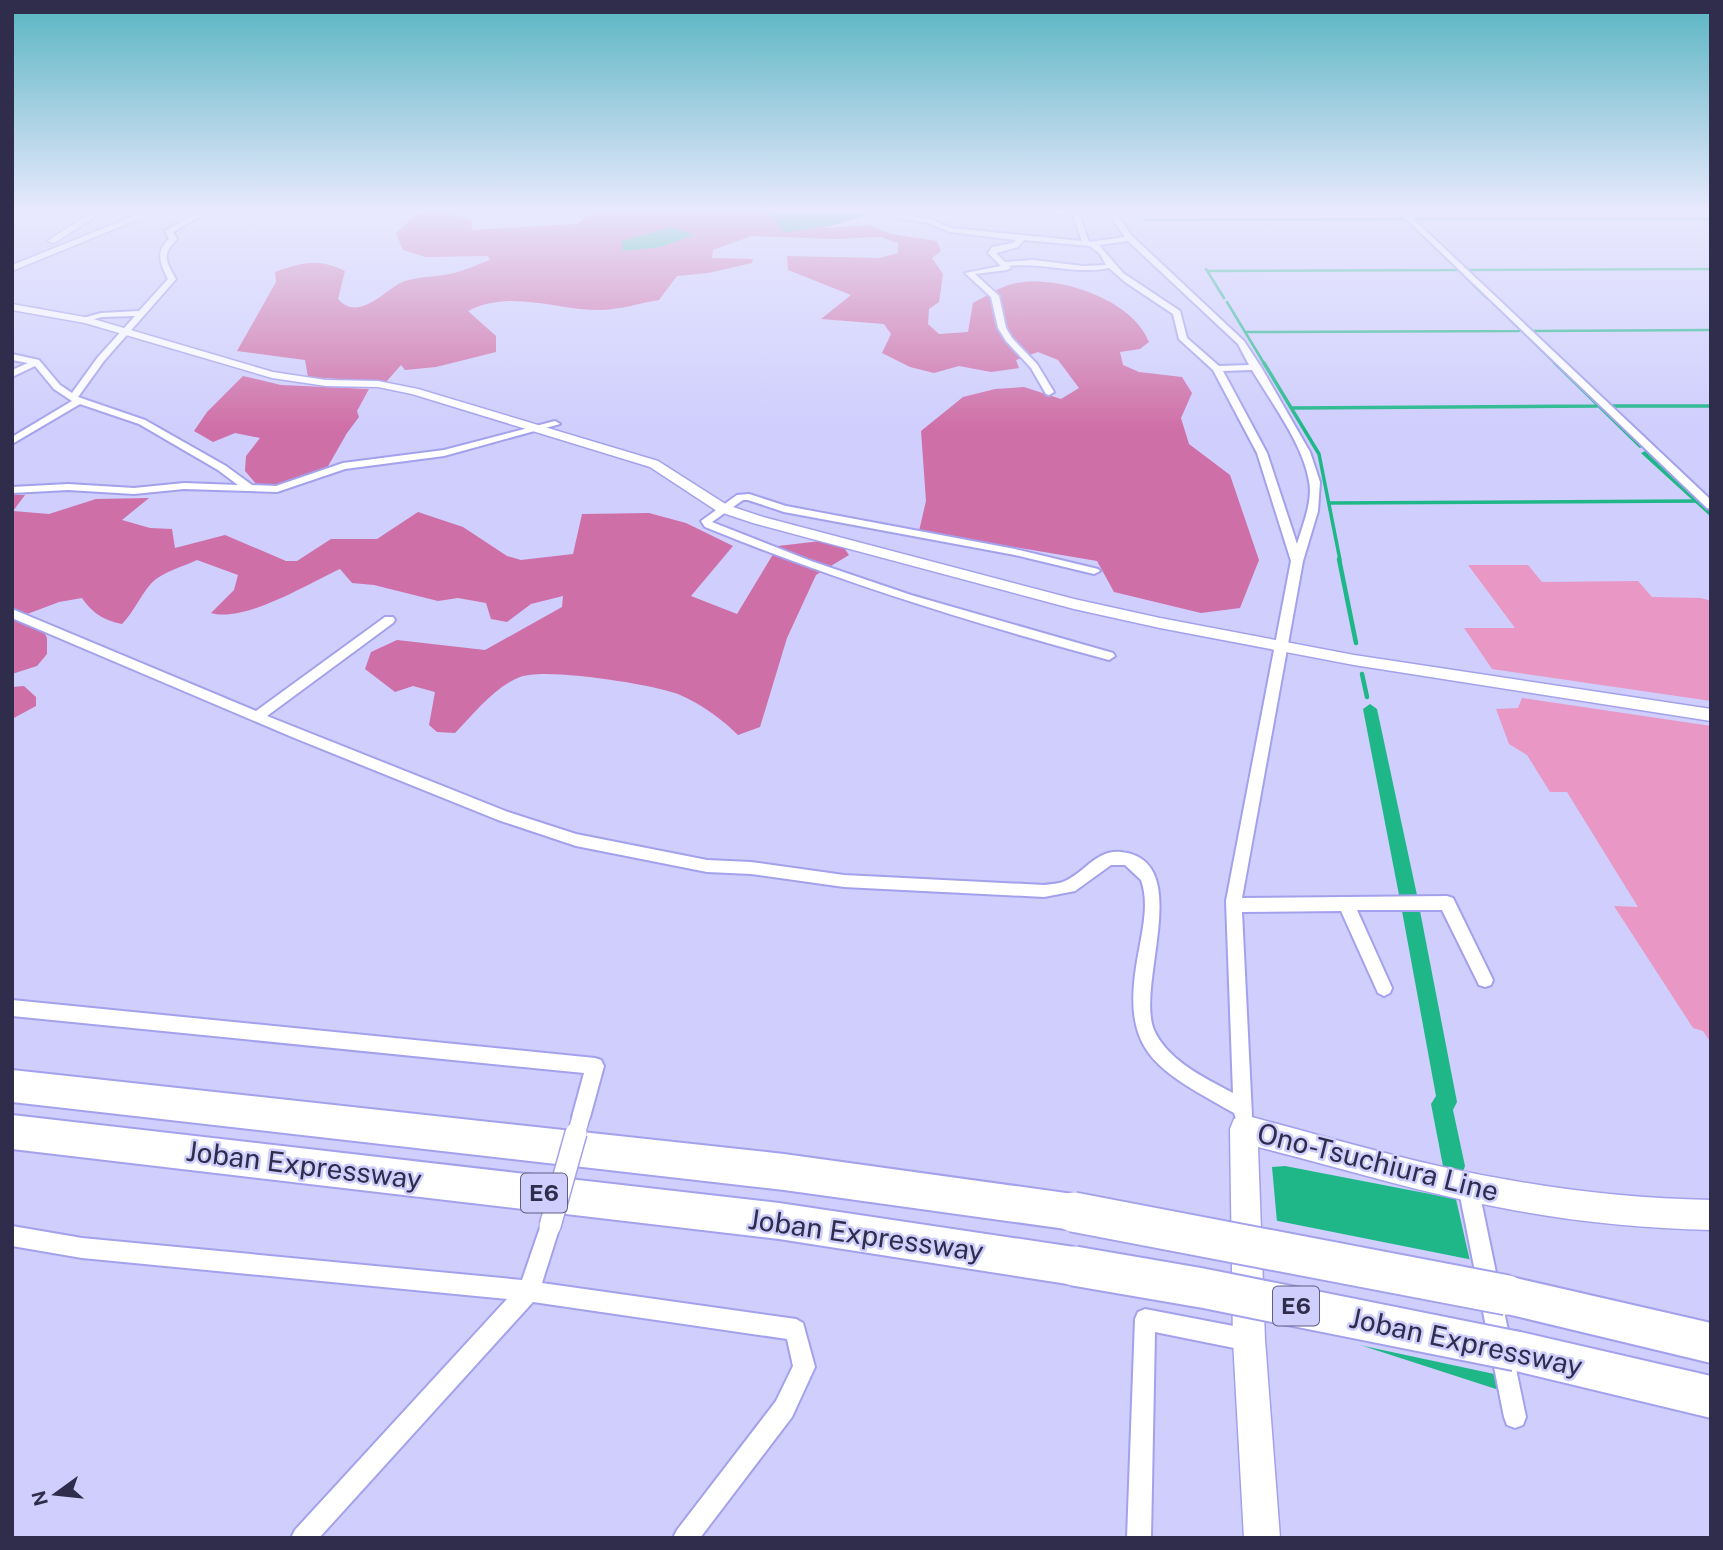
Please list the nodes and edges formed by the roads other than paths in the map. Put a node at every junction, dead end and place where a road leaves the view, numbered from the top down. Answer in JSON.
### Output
{"nodes":[{"id":1,"x":167,"y":284,"type":"edge"},
{"id":2,"x":982,"y":284,"type":"edge"},
{"id":3,"x":1132,"y":284,"type":"edge"},
{"id":4,"x":1178,"y":284,"type":"edge"},
{"id":5,"x":1478,"y":284,"type":"edge"},
{"id":6,"x":12,"y":307,"type":"edge"},
{"id":7,"x":142,"y":313,"type":"junction"},
{"id":8,"x":86,"y":320,"type":"junction"},
{"id":9,"x":127,"y":331,"type":"junction"},
{"id":10,"x":12,"y":357,"type":"edge"},
{"id":11,"x":36,"y":362,"type":"junction"},
{"id":12,"x":1257,"y":367,"type":"junction"},
{"id":13,"x":1217,"y":369,"type":"junction"},
{"id":14,"x":12,"y":374,"type":"edge"},
{"id":15,"x":1049,"y":392,"type":"dead end"},
{"id":16,"x":76,"y":399,"type":"junction"},
{"id":17,"x":555,"y":424,"type":"dead end"},
{"id":18,"x":539,"y":427,"type":"junction"},
{"id":19,"x":12,"y":441,"type":"edge"},
{"id":20,"x":248,"y":487,"type":"junction"},
{"id":21,"x":12,"y":490,"type":"edge"},
{"id":22,"x":1711,"y":506,"type":"edge"},
{"id":23,"x":722,"y":508,"type":"junction"},
{"id":24,"x":1297,"y":561,"type":"junction"},
{"id":25,"x":1094,"y":571,"type":"dead end"},
{"id":26,"x":12,"y":613,"type":"edge"},
{"id":27,"x":389,"y":620,"type":"dead end"},
{"id":28,"x":1280,"y":647,"type":"junction"},
{"id":29,"x":1109,"y":656,"type":"dead end"},
{"id":30,"x":1711,"y":715,"type":"edge"},
{"id":31,"x":257,"y":717,"type":"junction"},
{"id":32,"x":1346,"y":904,"type":"junction"},
{"id":33,"x":1234,"y":905,"type":"junction"},
{"id":34,"x":1485,"y":979,"type":"dead end"},
{"id":35,"x":1384,"y":988,"type":"dead end"},
{"id":36,"x":12,"y":1008,"type":"edge"},
{"id":37,"x":12,"y":1086,"type":"edge"},
{"id":38,"x":1243,"y":1118,"type":"junction"},
{"id":39,"x":12,"y":1132,"type":"edge"},
{"id":40,"x":1468,"y":1186,"type":"junction"},
{"id":41,"x":1711,"y":1215,"type":"edge"},
{"id":42,"x":12,"y":1236,"type":"edge"},
{"id":43,"x":1074,"y":1266,"type":"joint"},
{"id":44,"x":529,"y":1291,"type":"junction"},
{"id":45,"x":1249,"y":1340,"type":"junction"},
{"id":46,"x":1711,"y":1343,"type":"edge"},
{"id":47,"x":1711,"y":1397,"type":"edge"},
{"id":48,"x":1515,"y":1417,"type":"dead end"},
{"id":49,"x":303,"y":1538,"type":"edge"},
{"id":50,"x":685,"y":1538,"type":"edge"},
{"id":51,"x":1139,"y":1538,"type":"edge"},
{"id":52,"x":1262,"y":1538,"type":"edge"}],
"edges":[{"from":1,"to":7,"type":"street"},
{"from":2,"to":15,"type":"street"},
{"from":3,"to":13,"type":"street"},
{"from":4,"to":12,"type":"street"},
{"from":5,"to":22,"type":"street"},
{"from":6,"to":8,"type":"street"},
{"from":7,"to":8,"type":"street"},
{"from":7,"to":9,"type":"street"},
{"from":8,"to":9,"type":"street"},
{"from":9,"to":16,"type":"street"},
{"from":9,"to":18,"type":"street"},
{"from":10,"to":11,"type":"street"},
{"from":11,"to":14,"type":"street"},
{"from":11,"to":16,"type":"street"},
{"from":12,"to":13,"type":"street"},
{"from":12,"to":24,"type":"street"},
{"from":13,"to":24,"type":"street"},
{"from":16,"to":19,"type":"street"},
{"from":16,"to":20,"type":"street"},
{"from":17,"to":18,"type":"street"},
{"from":18,"to":20,"type":"street"},
{"from":18,"to":23,"type":"street"},
{"from":20,"to":21,"type":"street"},
{"from":23,"to":25,"type":"street"},
{"from":23,"to":28,"type":"street"},
{"from":23,"to":29,"type":"street"},
{"from":24,"to":28,"type":"street"},
{"from":26,"to":31,"type":"street"},
{"from":27,"to":31,"type":"street"},
{"from":28,"to":30,"type":"street"},
{"from":28,"to":33,"type":"street"},
{"from":31,"to":38,"type":"street"},
{"from":32,"to":33,"type":"street"},
{"from":32,"to":34,"type":"street"},
{"from":32,"to":35,"type":"street"},
{"from":33,"to":38,"type":"street"},
{"from":36,"to":44,"type":"street","bridge":true},
{"from":37,"to":46,"type":"highway","name":"Joban Expressway","number":"E6","bridge":true},
{"from":38,"to":40,"type":"main road","name":"Ono-Tsuchiura Line"},
{"from":38,"to":45,"type":"main road","name":"Ono-Tsuchiura Line"},
{"from":39,"to":43,"type":"highway","name":"Joban Expressway","number":"E6"},
{"from":40,"to":41,"type":"main road","name":"Ono-Tsuchiura Line"},
{"from":40,"to":48,"type":"street"},
{"from":42,"to":44,"type":"street"},
{"from":43,"to":47,"type":"highway","name":"Joban Expressway","number":"E6","bridge":true},
{"from":44,"to":49,"type":"street"},
{"from":44,"to":50,"type":"street"},
{"from":45,"to":51,"type":"street"},
{"from":45,"to":52,"type":"main road","name":"Ono-Tsuchiura Line"}]}
